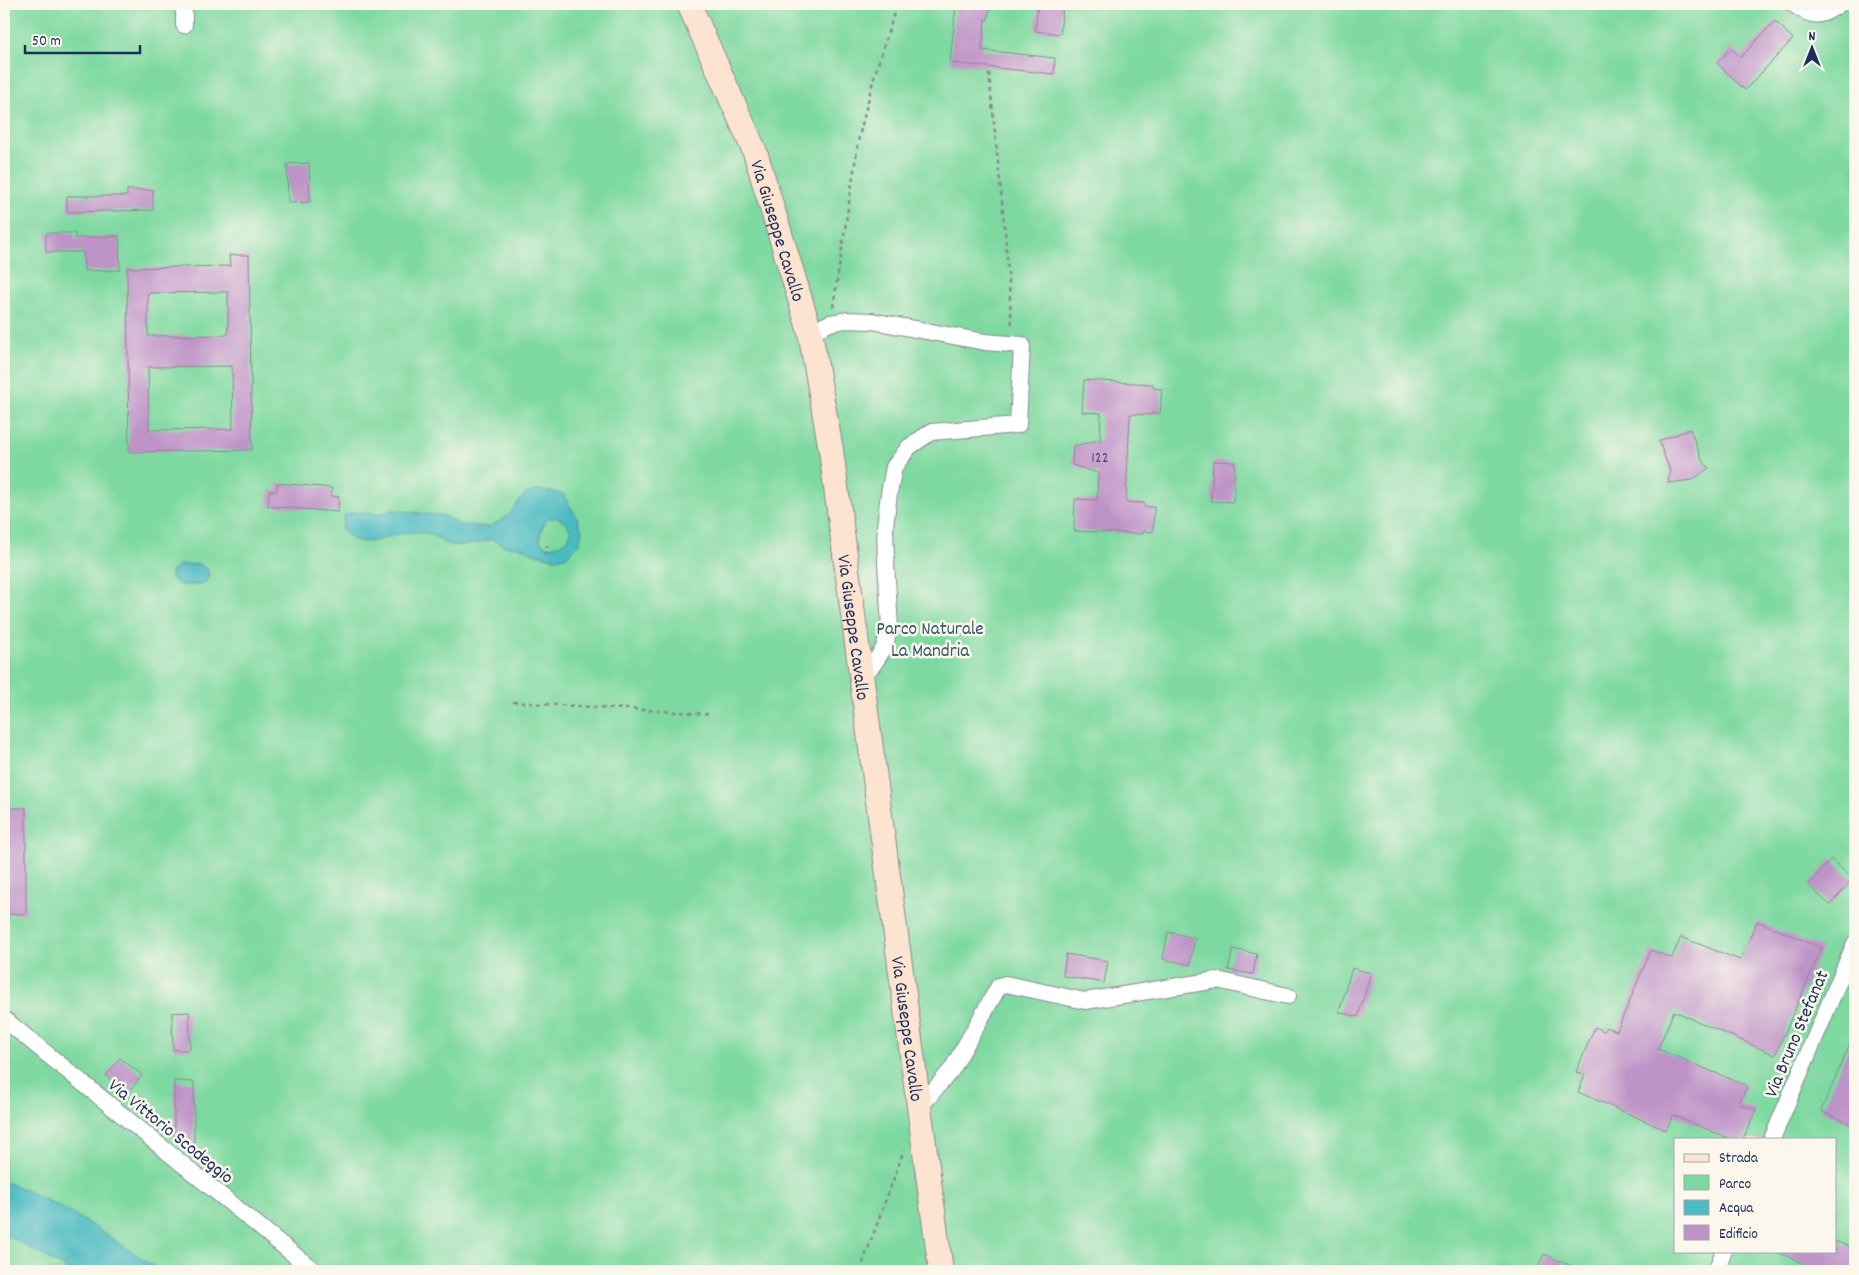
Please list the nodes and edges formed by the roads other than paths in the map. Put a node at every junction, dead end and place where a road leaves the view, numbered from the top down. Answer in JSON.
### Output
{"nodes":[{"id":1,"x":184,"y":4,"type":"edge"},
{"id":2,"x":689,"y":4,"type":"edge"},
{"id":3,"x":1793,"y":4,"type":"edge"},
{"id":4,"x":1839,"y":4,"type":"edge"},
{"id":5,"x":184,"y":25,"type":"dead end"},
{"id":6,"x":820,"y":328,"type":"junction"},
{"id":7,"x":861,"y":674,"type":"junction"},
{"id":8,"x":1855,"y":943,"type":"edge"},
{"id":9,"x":1288,"y":996,"type":"dead end"},
{"id":10,"x":4,"y":1019,"type":"edge"},
{"id":11,"x":920,"y":1108,"type":"junction"},
{"id":12,"x":1772,"y":1138,"type":"edge"},
{"id":13,"x":1724,"y":1252,"type":"edge"},
{"id":14,"x":314,"y":1271,"type":"edge"},
{"id":15,"x":941,"y":1271,"type":"edge"},
{"id":16,"x":1716,"y":1271,"type":"edge"}],
"edges":[{"from":1,"to":5,"type":"street"},
{"from":2,"to":6,"type":"street","name":"Via Giuseppe Cavallo"},
{"from":3,"to":4,"type":"street"},
{"from":6,"to":7,"type":"street","name":"Via Giuseppe Cavallo"},
{"from":6,"to":7,"type":"street"},
{"from":7,"to":11,"type":"street","name":"Via Giuseppe Cavallo"},
{"from":8,"to":12,"type":"street","name":"Via Bruno Stefanat"},
{"from":9,"to":11,"type":"street"},
{"from":10,"to":14,"type":"street","name":"Via Vittorio Scodeggio"},
{"from":11,"to":15,"type":"street","name":"Via Giuseppe Cavallo"},
{"from":13,"to":16,"type":"street"}]}
